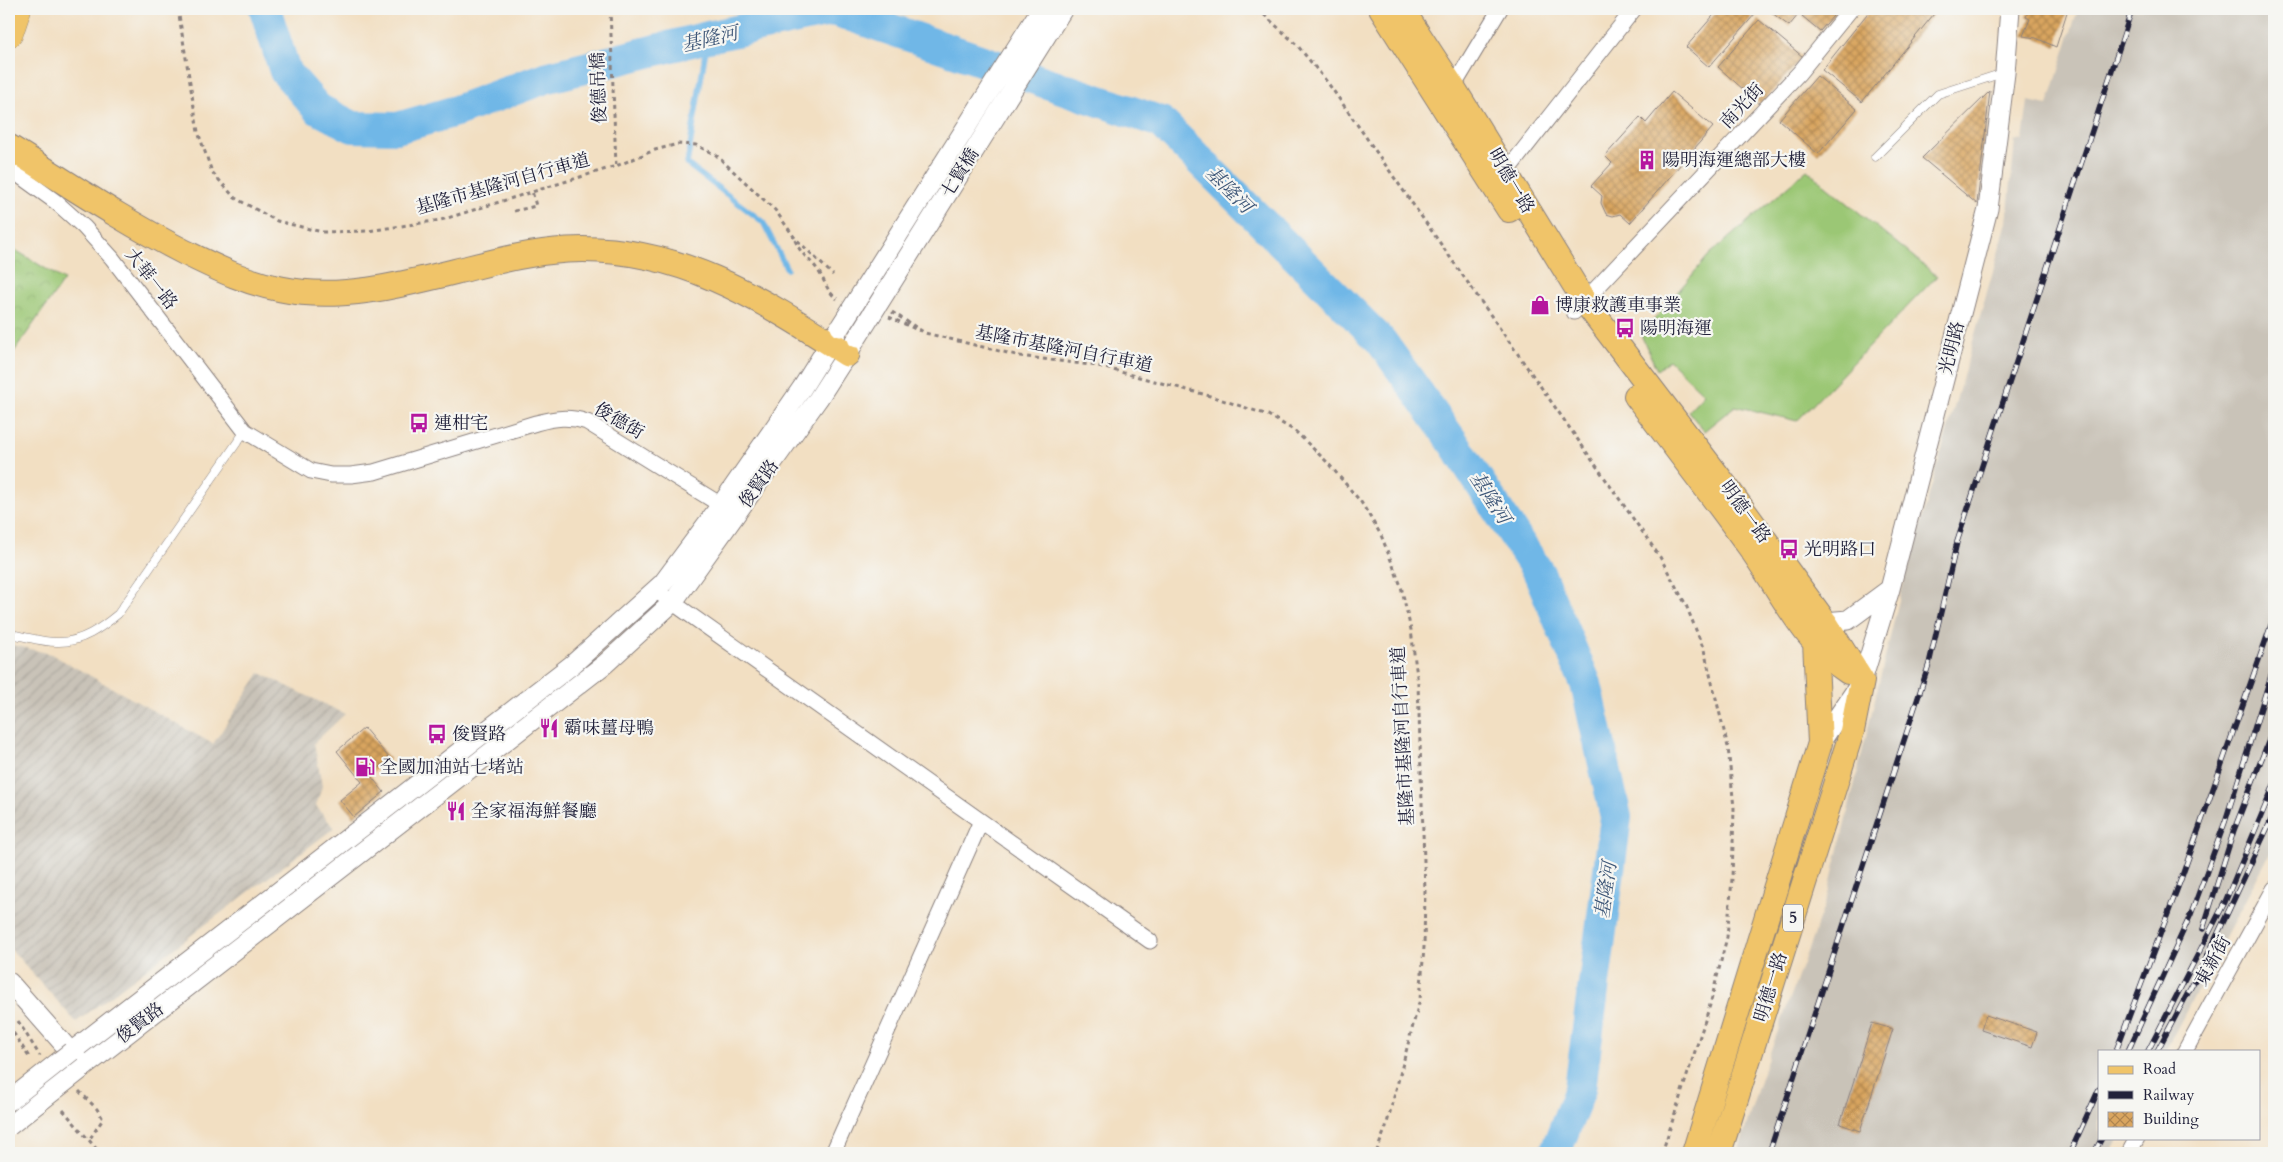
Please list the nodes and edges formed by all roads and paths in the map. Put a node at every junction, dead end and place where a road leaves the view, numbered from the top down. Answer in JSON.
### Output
{"nodes":[{"id":1,"x":17,"y":9,"type":"edge"},
{"id":2,"x":178,"y":9,"type":"edge"},
{"id":3,"x":610,"y":9,"type":"edge"},
{"id":4,"x":1040,"y":9,"type":"edge"},
{"id":5,"x":1063,"y":9,"type":"edge"},
{"id":6,"x":1258,"y":9,"type":"edge"},
{"id":7,"x":1381,"y":9,"type":"edge"},
{"id":8,"x":1402,"y":9,"type":"edge"},
{"id":9,"x":1500,"y":9,"type":"edge"},
{"id":10,"x":1634,"y":9,"type":"edge"},
{"id":11,"x":1851,"y":9,"type":"edge"},
{"id":12,"x":2010,"y":9,"type":"edge"},
{"id":13,"x":9,"y":34,"type":"edge"},
{"id":14,"x":2005,"y":73,"type":"junction"},
{"id":15,"x":1446,"y":92,"type":"junction"},
{"id":16,"x":9,"y":147,"type":"edge"},
{"id":17,"x":1874,"y":157,"type":"dead end"},
{"id":18,"x":616,"y":166,"type":"junction"},
{"id":19,"x":9,"y":168,"type":"edge"},
{"id":20,"x":1506,"y":172,"type":"junction"},
{"id":21,"x":532,"y":191,"type":"junction"},
{"id":22,"x":514,"y":210,"type":"dead end"},
{"id":23,"x":795,"y":238,"type":"junction"},
{"id":24,"x":833,"y":275,"type":"dead end"},
{"id":25,"x":1579,"y":307,"type":"junction"},
{"id":26,"x":851,"y":311,"type":"junction"},
{"id":27,"x":883,"y":311,"type":"junction"},
{"id":28,"x":925,"y":333,"type":"junction"},
{"id":29,"x":837,"y":339,"type":"junction"},
{"id":30,"x":245,"y":431,"type":"junction"},
{"id":31,"x":721,"y":505,"type":"junction"},
{"id":32,"x":737,"y":515,"type":"junction"},
{"id":33,"x":1890,"y":589,"type":"junction"},
{"id":34,"x":656,"y":590,"type":"junction"},
{"id":35,"x":673,"y":602,"type":"junction"},
{"id":36,"x":1820,"y":632,"type":"junction"},
{"id":37,"x":9,"y":634,"type":"edge"},
{"id":38,"x":1862,"y":681,"type":"junction"},
{"id":39,"x":1820,"y":743,"type":"junction"},
{"id":40,"x":981,"y":821,"type":"junction"},
{"id":41,"x":2274,"y":889,"type":"edge"},
{"id":42,"x":1150,"y":941,"type":"dead end"},
{"id":43,"x":202,"y":950,"type":"junction"},
{"id":44,"x":215,"y":965,"type":"junction"},
{"id":45,"x":9,"y":982,"type":"edge"},
{"id":46,"x":16,"y":1018,"type":"dead end"},
{"id":47,"x":9,"y":1026,"type":"edge"},
{"id":48,"x":2186,"y":1050,"type":"edge"},
{"id":49,"x":71,"y":1052,"type":"junction"},
{"id":50,"x":29,"y":1057,"type":"dead end"},
{"id":51,"x":40,"y":1057,"type":"dead end"},
{"id":52,"x":84,"y":1067,"type":"junction"},
{"id":53,"x":75,"y":1088,"type":"dead end"},
{"id":54,"x":9,"y":1101,"type":"edge"},
{"id":55,"x":63,"y":1110,"type":"dead end"},
{"id":56,"x":9,"y":1126,"type":"edge"},
{"id":57,"x":89,"y":1140,"type":"junction"},
{"id":58,"x":2136,"y":1140,"type":"edge"},
{"id":59,"x":100,"y":1153,"type":"edge"},
{"id":60,"x":833,"y":1153,"type":"edge"},
{"id":61,"x":1376,"y":1153,"type":"edge"},
{"id":62,"x":1662,"y":1153,"type":"edge"},
{"id":63,"x":1694,"y":1153,"type":"edge"},
{"id":64,"x":1719,"y":1153,"type":"edge"},
{"id":65,"x":2129,"y":1153,"type":"edge"}],
"edges":[{"from":1,"to":13,"type":"highway"},
{"from":2,"to":21,"type":"path","name":"基隆市基隆河自行車道"},
{"from":3,"to":18,"type":"path","name":"俊德吊橋"},
{"from":4,"to":26,"type":"street","name":"七賢橋","bridge":true},
{"from":5,"to":27,"type":"street","name":"七賢橋","bridge":true},
{"from":6,"to":62,"type":"path"},
{"from":7,"to":15,"type":"main road","name":"明德一路"},
{"from":8,"to":15,"type":"main road","name":"明德一路"},
{"from":9,"to":15,"type":"street"},
{"from":10,"to":20,"type":"street"},
{"from":11,"to":25,"type":"street","name":"南光街"},
{"from":12,"to":14,"type":"street","name":"光明路"},
{"from":14,"to":17,"type":"lane"},
{"from":14,"to":33,"type":"street","name":"光明路"},
{"from":15,"to":20,"type":"main road","name":"明德一路"},
{"from":15,"to":25,"type":"main road","name":"明德一路"},
{"from":16,"to":29,"type":"highway"},
{"from":18,"to":21,"type":"path","name":"基隆市基隆河自行車道"},
{"from":18,"to":23,"type":"path","name":"基隆市基隆河自行車道"},
{"from":19,"to":30,"type":"street","name":"大華一路"},
{"from":20,"to":25,"type":"main road","name":"明德一路"},
{"from":21,"to":22,"type":"path"},
{"from":23,"to":24,"type":"path","name":"基隆市基隆河自行車道"},
{"from":23,"to":26,"type":"path","name":"基隆市基隆河自行車道"},
{"from":25,"to":36,"type":"main road","name":"明德一路"},
{"from":26,"to":29,"type":"street","name":"七賢橋","bridge":true},
{"from":27,"to":28,"type":"path","name":"基隆市基隆河自行車道"},
{"from":27,"to":28,"type":"path","name":"基隆市基隆河自行車道"},
{"from":27,"to":29,"type":"street","name":"七賢橋","bridge":true},
{"from":28,"to":61,"type":"path","name":"基隆市基隆河自行車道"},
{"from":29,"to":31,"type":"street","name":"俊賢路"},
{"from":29,"to":32,"type":"street","name":"俊賢路"},
{"from":30,"to":31,"type":"street","name":"俊德街"},
{"from":30,"to":37,"type":"lane"},
{"from":31,"to":32,"type":"street","name":"俊德街"},
{"from":31,"to":34,"type":"street","name":"俊賢路"},
{"from":32,"to":35,"type":"street","name":"俊賢路"},
{"from":33,"to":36,"type":"street"},
{"from":33,"to":38,"type":"street","name":"光明路"},
{"from":34,"to":35,"type":"street"},
{"from":34,"to":43,"type":"street","name":"俊賢路"},
{"from":35,"to":40,"type":"street"},
{"from":35,"to":44,"type":"street","name":"俊賢路"},
{"from":36,"to":38,"type":"main road","name":"明德一路"},
{"from":36,"to":39,"type":"main road"},
{"from":38,"to":39,"type":"street","name":"光明路"},
{"from":38,"to":64,"type":"main road","name":"明德一路","number":"5"},
{"from":39,"to":63,"type":"main road","name":"明德一路","number":"5"},
{"from":40,"to":42,"type":"street"},
{"from":40,"to":60,"type":"street"},
{"from":41,"to":48,"type":"street","name":"東新街"},
{"from":43,"to":44,"type":"street"},
{"from":43,"to":49,"type":"street","name":"俊賢路"},
{"from":44,"to":52,"type":"street","name":"俊賢路"},
{"from":45,"to":49,"type":"street"},
{"from":46,"to":51,"type":"path"},
{"from":47,"to":50,"type":"path"},
{"from":49,"to":52,"type":"street"},
{"from":49,"to":54,"type":"street","name":"俊賢路","bridge":true},
{"from":52,"to":56,"type":"street","name":"俊賢路","bridge":true},
{"from":53,"to":57,"type":"path"},
{"from":55,"to":57,"type":"path"},
{"from":57,"to":59,"type":"path"},
{"from":58,"to":65,"type":"street"}]}
